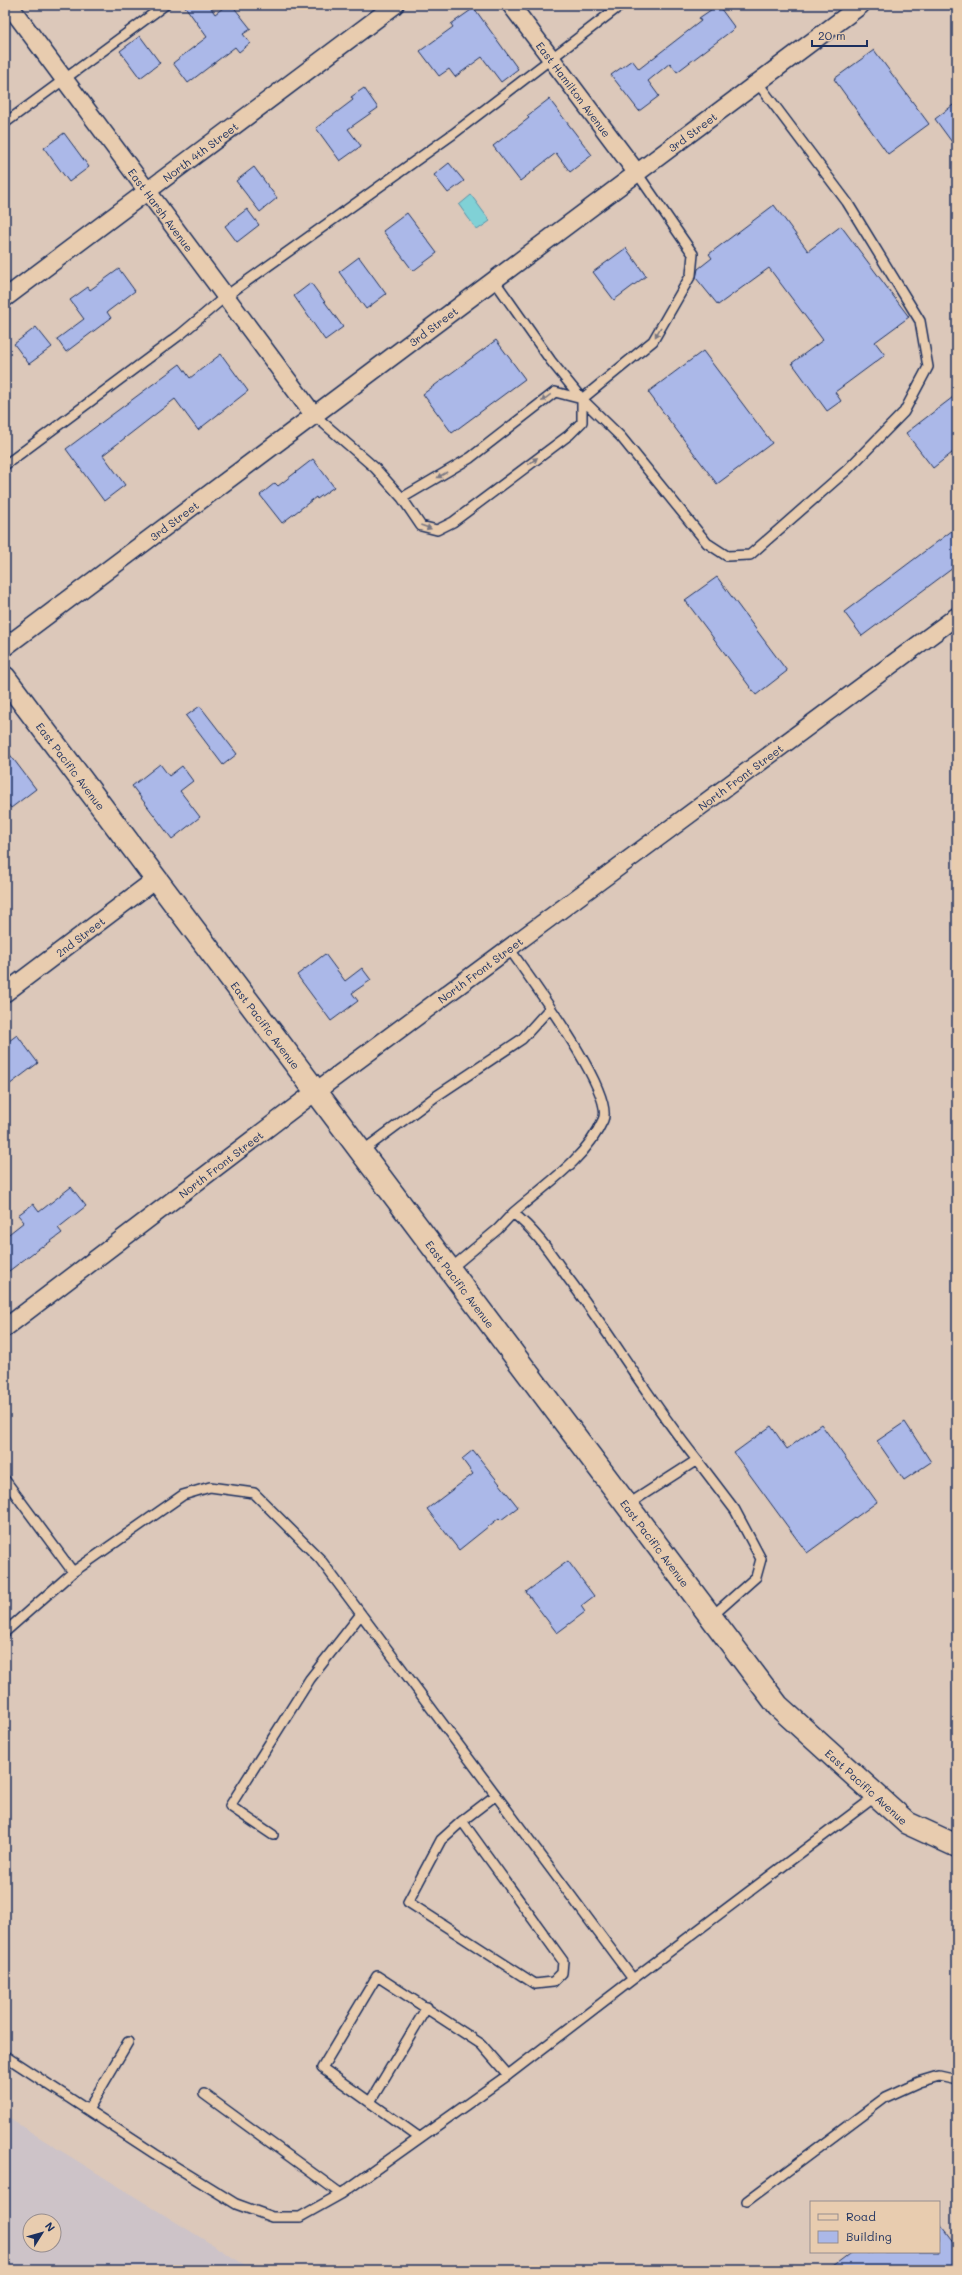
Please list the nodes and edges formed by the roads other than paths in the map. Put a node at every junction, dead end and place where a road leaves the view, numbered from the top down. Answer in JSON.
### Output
{"nodes":[{"id":1,"x":9,"y":5,"type":"edge"},
{"id":2,"x":165,"y":5,"type":"edge"},
{"id":3,"x":395,"y":5,"type":"edge"},
{"id":4,"x":511,"y":5,"type":"edge"},
{"id":5,"x":621,"y":5,"type":"edge"},
{"id":6,"x":861,"y":5,"type":"edge"},
{"id":7,"x":550,"y":58,"type":"junction"},
{"id":8,"x":65,"y":79,"type":"junction"},
{"id":9,"x":758,"y":82,"type":"junction"},
{"id":10,"x":5,"y":123,"type":"edge"},
{"id":11,"x":637,"y":173,"type":"junction"},
{"id":12,"x":148,"y":190,"type":"junction"},
{"id":13,"x":494,"y":280,"type":"junction"},
{"id":14,"x":226,"y":296,"type":"junction"},
{"id":15,"x":5,"y":298,"type":"edge"},
{"id":16,"x":582,"y":399,"type":"junction"},
{"id":17,"x":313,"y":414,"type":"junction"},
{"id":18,"x":5,"y":465,"type":"edge"},
{"id":19,"x":402,"y":498,"type":"junction"},
{"id":20,"x":957,"y":616,"type":"edge"},
{"id":21,"x":5,"y":647,"type":"edge"},
{"id":22,"x":5,"y":678,"type":"edge"},
{"id":23,"x":156,"y":880,"type":"junction"},
{"id":24,"x":509,"y":948,"type":"junction"},
{"id":25,"x":5,"y":993,"type":"edge"},
{"id":26,"x":550,"y":1008,"type":"junction"},
{"id":27,"x":314,"y":1092,"type":"junction"},
{"id":28,"x":360,"y":1152,"type":"junction"},
{"id":29,"x":513,"y":1213,"type":"junction"},
{"id":30,"x":449,"y":1270,"type":"junction"},
{"id":31,"x":5,"y":1328,"type":"edge"},
{"id":32,"x":696,"y":1460,"type":"junction"},
{"id":33,"x":5,"y":1480,"type":"edge"},
{"id":34,"x":627,"y":1505,"type":"junction"},
{"id":35,"x":73,"y":1572,"type":"junction"},
{"id":36,"x":361,"y":1614,"type":"junction"},
{"id":37,"x":711,"y":1617,"type":"junction"},
{"id":38,"x":5,"y":1632,"type":"edge"},
{"id":39,"x":496,"y":1795,"type":"junction"},
{"id":40,"x":876,"y":1796,"type":"junction"},
{"id":41,"x":462,"y":1821,"type":"junction"},
{"id":42,"x":273,"y":1835,"type":"dead end"},
{"id":43,"x":957,"y":1846,"type":"edge"},
{"id":44,"x":633,"y":1979,"type":"junction"},
{"id":45,"x":427,"y":2007,"type":"junction"},
{"id":46,"x":128,"y":2042,"type":"dead end"},
{"id":47,"x":5,"y":2056,"type":"edge"},
{"id":48,"x":508,"y":2075,"type":"junction"},
{"id":49,"x":957,"y":2080,"type":"edge"},
{"id":50,"x":204,"y":2094,"type":"dead end"},
{"id":51,"x":370,"y":2102,"type":"junction"},
{"id":52,"x":88,"y":2110,"type":"junction"},
{"id":53,"x":420,"y":2138,"type":"junction"},
{"id":54,"x":341,"y":2194,"type":"junction"},
{"id":55,"x":747,"y":2201,"type":"dead end"}],
"edges":[{"from":1,"to":8,"type":"street","name":"East Harsh Avenue"},
{"from":2,"to":8,"type":"lane"},
{"from":3,"to":12,"type":"street","name":"North 4th Street"},
{"from":4,"to":7,"type":"street","name":"East Hamilton Avenue"},
{"from":5,"to":7,"type":"lane"},
{"from":6,"to":9,"type":"street","name":"3rd Street"},
{"from":7,"to":11,"type":"street","name":"East Hamilton Avenue"},
{"from":7,"to":14,"type":"lane"},
{"from":8,"to":10,"type":"lane"},
{"from":8,"to":12,"type":"street","name":"East Harsh Avenue"},
{"from":9,"to":11,"type":"street","name":"3rd Street"},
{"from":9,"to":16,"type":"lane"},
{"from":11,"to":13,"type":"street","name":"3rd Street"},
{"from":11,"to":16,"type":"lane","one_way":true},
{"from":12,"to":14,"type":"street","name":"East Harsh Avenue"},
{"from":12,"to":15,"type":"street","name":"North 4th Street"},
{"from":13,"to":16,"type":"lane"},
{"from":13,"to":17,"type":"street","name":"3rd Street"},
{"from":14,"to":17,"type":"street","name":"East Harsh Avenue"},
{"from":14,"to":18,"type":"lane"},
{"from":16,"to":19,"type":"lane","one_way":true},
{"from":19,"to":16,"type":"lane","one_way":true},
{"from":17,"to":19,"type":"lane"},
{"from":17,"to":21,"type":"street","name":"3rd Street"},
{"from":20,"to":24,"type":"street","name":"North Front Street"},
{"from":22,"to":23,"type":"main road","name":"East Pacific Avenue"},
{"from":23,"to":25,"type":"street","name":"2nd Street"},
{"from":23,"to":27,"type":"main road","name":"East Pacific Avenue"},
{"from":24,"to":26,"type":"lane"},
{"from":24,"to":27,"type":"street","name":"North Front Street"},
{"from":26,"to":28,"type":"lane"},
{"from":26,"to":29,"type":"lane"},
{"from":27,"to":28,"type":"main road","name":"East Pacific Avenue"},
{"from":27,"to":31,"type":"street","name":"North Front Street"},
{"from":28,"to":30,"type":"main road","name":"East Pacific Avenue"},
{"from":29,"to":30,"type":"lane"},
{"from":29,"to":32,"type":"lane"},
{"from":30,"to":34,"type":"main road","name":"East Pacific Avenue"},
{"from":32,"to":34,"type":"lane"},
{"from":32,"to":37,"type":"lane"},
{"from":33,"to":35,"type":"lane"},
{"from":34,"to":37,"type":"main road","name":"East Pacific Avenue"},
{"from":35,"to":36,"type":"lane"},
{"from":35,"to":38,"type":"lane"},
{"from":36,"to":39,"type":"lane"},
{"from":36,"to":42,"type":"lane"},
{"from":37,"to":40,"type":"main road","name":"East Pacific Avenue"},
{"from":39,"to":41,"type":"lane"},
{"from":39,"to":44,"type":"lane"},
{"from":40,"to":43,"type":"main road","name":"East Pacific Avenue"},
{"from":40,"to":44,"type":"lane"},
{"from":41,"to":41,"type":"lane"},
{"from":44,"to":48,"type":"lane"},
{"from":45,"to":48,"type":"lane"},
{"from":45,"to":51,"type":"lane"},
{"from":45,"to":51,"type":"lane"},
{"from":46,"to":52,"type":"lane"},
{"from":47,"to":52,"type":"lane"},
{"from":48,"to":53,"type":"lane"},
{"from":49,"to":55,"type":"lane"},
{"from":50,"to":54,"type":"lane"},
{"from":51,"to":53,"type":"lane"},
{"from":52,"to":54,"type":"lane"},
{"from":53,"to":54,"type":"lane"}]}
